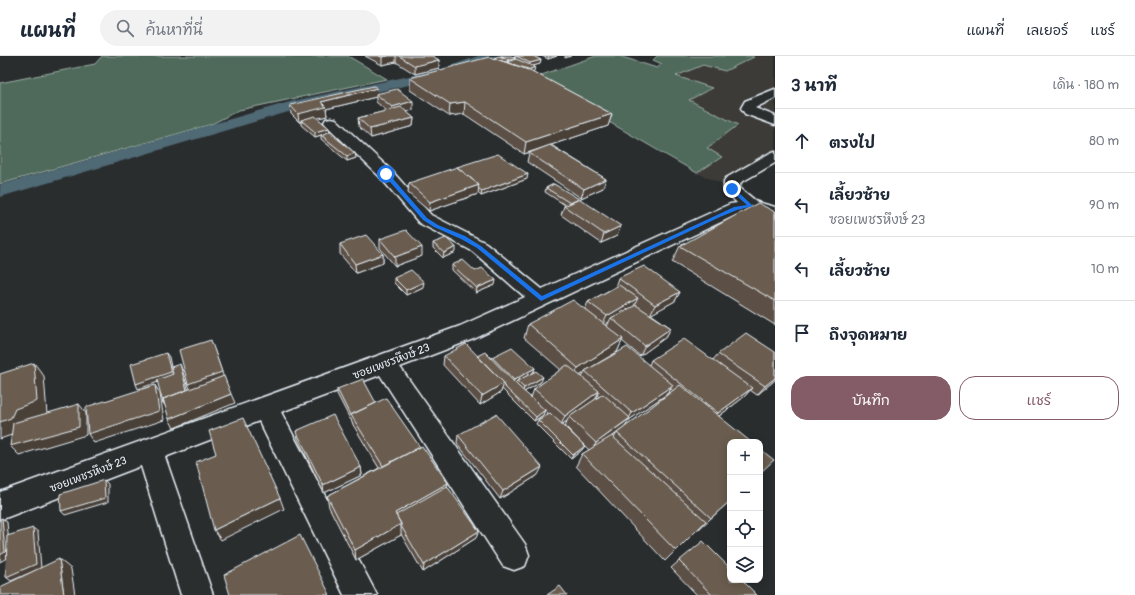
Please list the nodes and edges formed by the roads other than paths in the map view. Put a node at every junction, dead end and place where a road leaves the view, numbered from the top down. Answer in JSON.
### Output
{"nodes":[{"id":1,"x":775,"y":93,"type":"edge"},
{"id":2,"x":775,"y":121,"type":"edge"},
{"id":3,"x":331,"y":122,"type":"dead end"},
{"id":4,"x":775,"y":156,"type":"edge"},
{"id":5,"x":750,"y":206,"type":"junction"},
{"id":6,"x":775,"y":213,"type":"edge"},
{"id":7,"x":541,"y":299,"type":"junction"},
{"id":8,"x":385,"y":363,"type":"junction"},
{"id":9,"x":266,"y":409,"type":"junction"},
{"id":10,"x":150,"y":451,"type":"junction"},
{"id":11,"x":0,"y":506,"type":"edge"},
{"id":12,"x":514,"y":555,"type":"dead end"},
{"id":13,"x":197,"y":595,"type":"edge"},
{"id":14,"x":361,"y":595,"type":"edge"}],
"edges":[{"from":1,"to":2,"type":"street"},
{"from":3,"to":7,"type":"street"},
{"from":4,"to":5,"type":"street"},
{"from":5,"to":6,"type":"street","name":"ซอยเพชรหึงษ์ 23"},
{"from":5,"to":7,"type":"street","name":"ซอยเพชรหึงษ์ 23"},
{"from":7,"to":8,"type":"street","name":"ซอยเพชรหึงษ์ 23"},
{"from":8,"to":9,"type":"street","name":"ซอยเพชรหึงษ์ 23"},
{"from":8,"to":12,"type":"street"},
{"from":9,"to":10,"type":"street","name":"ซอยเพชรหึงษ์ 23"},
{"from":9,"to":14,"type":"street"},
{"from":10,"to":11,"type":"street","name":"ซอยเพชรหึงษ์ 23"},
{"from":10,"to":13,"type":"street"}]}
